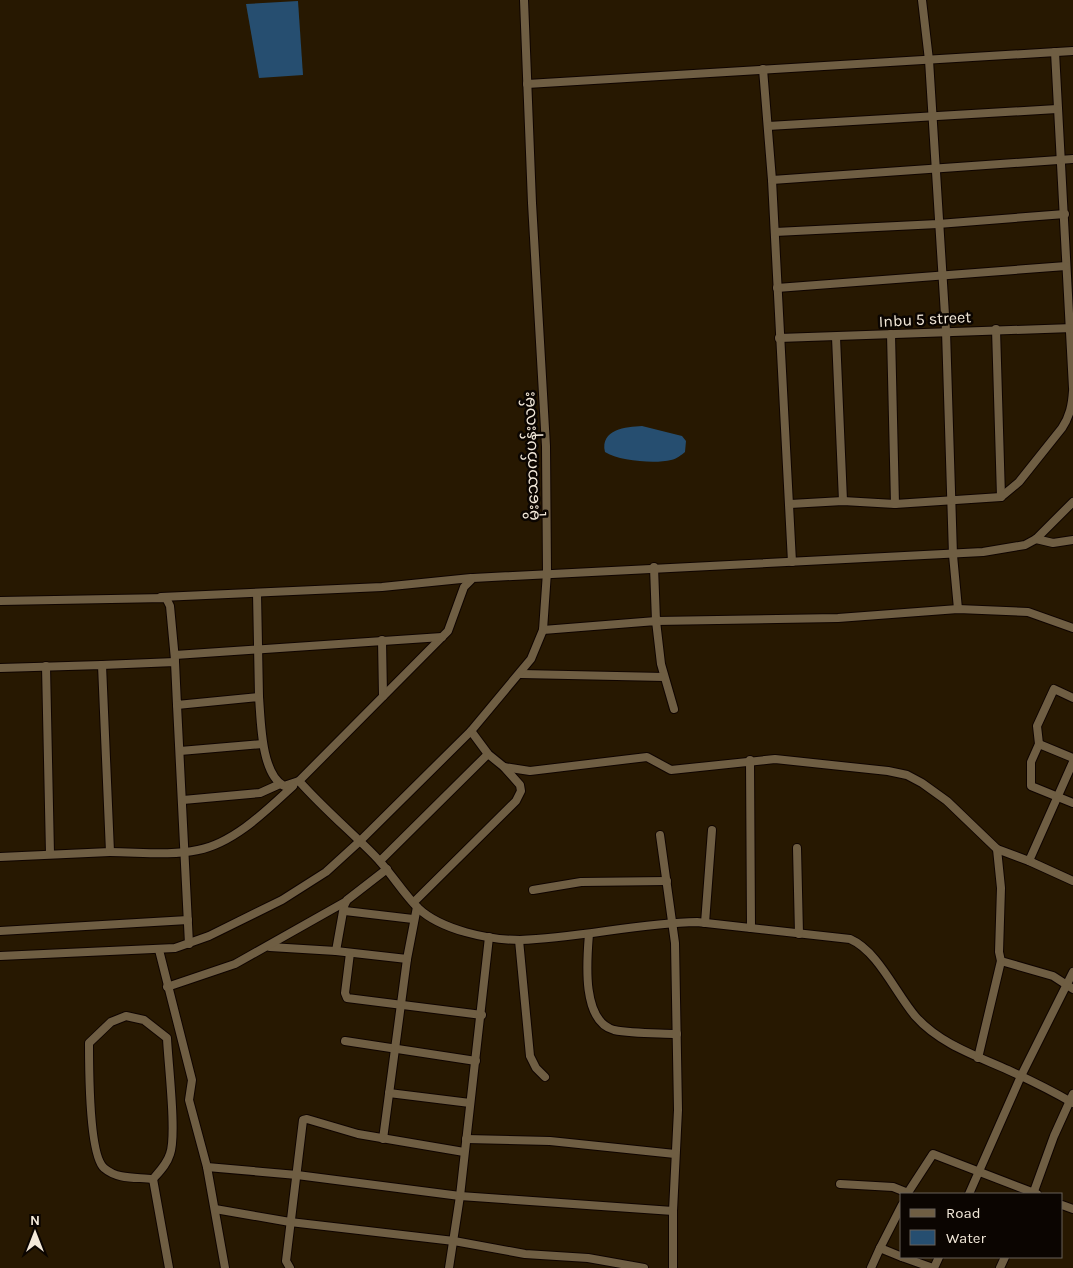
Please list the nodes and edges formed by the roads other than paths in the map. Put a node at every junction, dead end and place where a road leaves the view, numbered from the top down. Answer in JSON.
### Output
{"nodes":[{"id":1,"x":524,"y":0,"type":"edge"},
{"id":2,"x":922,"y":0,"type":"edge"},
{"id":3,"x":1055,"y":52,"type":"junction"},
{"id":4,"x":1073,"y":52,"type":"edge"},
{"id":5,"x":929,"y":60,"type":"junction"},
{"id":6,"x":763,"y":69,"type":"junction"},
{"id":7,"x":527,"y":84,"type":"junction"},
{"id":8,"x":1057,"y":109,"type":"junction"},
{"id":9,"x":932,"y":115,"type":"junction"},
{"id":10,"x":768,"y":126,"type":"junction"},
{"id":11,"x":1061,"y":159,"type":"junction"},
{"id":12,"x":1073,"y":159,"type":"edge"},
{"id":13,"x":935,"y":170,"type":"junction"},
{"id":14,"x":772,"y":180,"type":"junction"},
{"id":15,"x":1065,"y":214,"type":"junction"},
{"id":16,"x":938,"y":224,"type":"junction"},
{"id":17,"x":775,"y":232,"type":"junction"},
{"id":18,"x":1066,"y":266,"type":"junction"},
{"id":19,"x":942,"y":276,"type":"junction"},
{"id":20,"x":777,"y":288,"type":"junction"},
{"id":21,"x":1071,"y":328,"type":"edge"},
{"id":22,"x":996,"y":329,"type":"junction"},
{"id":23,"x":946,"y":331,"type":"junction"},
{"id":24,"x":891,"y":334,"type":"junction"},
{"id":25,"x":779,"y":338,"type":"junction"},
{"id":26,"x":836,"y":338,"type":"junction"},
{"id":27,"x":1073,"y":389,"type":"edge"},
{"id":28,"x":1002,"y":498,"type":"junction"},
{"id":29,"x":843,"y":500,"type":"junction"},
{"id":30,"x":951,"y":501,"type":"junction"},
{"id":31,"x":1073,"y":502,"type":"edge"},
{"id":32,"x":790,"y":504,"type":"junction"},
{"id":33,"x":896,"y":504,"type":"junction"},
{"id":34,"x":1036,"y":539,"type":"junction"},
{"id":35,"x":1073,"y":540,"type":"edge"},
{"id":36,"x":953,"y":555,"type":"junction"},
{"id":37,"x":792,"y":562,"type":"junction"},
{"id":38,"x":654,"y":567,"type":"junction"},
{"id":39,"x":547,"y":572,"type":"junction"},
{"id":40,"x":473,"y":578,"type":"junction"},
{"id":41,"x":257,"y":593,"type":"junction"},
{"id":42,"x":161,"y":597,"type":"junction"},
{"id":43,"x":0,"y":601,"type":"edge"},
{"id":44,"x":958,"y":609,"type":"junction"},
{"id":45,"x":656,"y":622,"type":"junction"},
{"id":46,"x":1073,"y":628,"type":"edge"},
{"id":47,"x":543,"y":630,"type":"junction"},
{"id":48,"x":442,"y":637,"type":"junction"},
{"id":49,"x":382,"y":640,"type":"junction"},
{"id":50,"x":258,"y":649,"type":"junction"},
{"id":51,"x":175,"y":659,"type":"junction"},
{"id":52,"x":102,"y":665,"type":"junction"},
{"id":53,"x":46,"y":666,"type":"junction"},
{"id":54,"x":0,"y":668,"type":"edge"},
{"id":55,"x":521,"y":674,"type":"junction"},
{"id":56,"x":664,"y":677,"type":"junction"},
{"id":57,"x":383,"y":696,"type":"junction"},
{"id":58,"x":259,"y":697,"type":"junction"},
{"id":59,"x":1073,"y":698,"type":"edge"},
{"id":60,"x":177,"y":705,"type":"junction"},
{"id":61,"x":674,"y":709,"type":"dead end"},
{"id":62,"x":471,"y":731,"type":"junction"},
{"id":63,"x":263,"y":744,"type":"junction"},
{"id":64,"x":1039,"y":744,"type":"junction"},
{"id":65,"x":180,"y":751,"type":"junction"},
{"id":66,"x":488,"y":754,"type":"junction"},
{"id":67,"x":1073,"y":758,"type":"edge"},
{"id":68,"x":750,"y":760,"type":"junction"},
{"id":69,"x":1073,"y":762,"type":"edge"},
{"id":70,"x":504,"y":767,"type":"junction"},
{"id":71,"x":299,"y":781,"type":"junction"},
{"id":72,"x":280,"y":784,"type":"junction"},
{"id":73,"x":1059,"y":798,"type":"junction"},
{"id":74,"x":183,"y":800,"type":"junction"},
{"id":75,"x":1073,"y":803,"type":"edge"},
{"id":76,"x":712,"y":830,"type":"dead end"},
{"id":77,"x":660,"y":835,"type":"dead end"},
{"id":78,"x":360,"y":841,"type":"junction"},
{"id":79,"x":797,"y":848,"type":"dead end"},
{"id":80,"x":997,"y":848,"type":"junction"},
{"id":81,"x":110,"y":852,"type":"junction"},
{"id":82,"x":186,"y":852,"type":"junction"},
{"id":83,"x":50,"y":854,"type":"junction"},
{"id":84,"x":0,"y":857,"type":"edge"},
{"id":85,"x":1029,"y":861,"type":"junction"},
{"id":86,"x":380,"y":862,"type":"junction"},
{"id":87,"x":387,"y":869,"type":"junction"},
{"id":88,"x":667,"y":881,"type":"junction"},
{"id":89,"x":1073,"y":881,"type":"edge"},
{"id":90,"x":533,"y":890,"type":"dead end"},
{"id":91,"x":345,"y":904,"type":"junction"},
{"id":92,"x":415,"y":905,"type":"junction"},
{"id":93,"x":413,"y":919,"type":"junction"},
{"id":94,"x":188,"y":920,"type":"junction"},
{"id":95,"x":672,"y":922,"type":"junction"},
{"id":96,"x":706,"y":923,"type":"junction"},
{"id":97,"x":751,"y":928,"type":"junction"},
{"id":98,"x":0,"y":931,"type":"edge"},
{"id":99,"x":589,"y":934,"type":"junction"},
{"id":100,"x":799,"y":934,"type":"junction"},
{"id":101,"x":489,"y":937,"type":"junction"},
{"id":102,"x":519,"y":940,"type":"junction"},
{"id":103,"x":189,"y":944,"type":"junction"},
{"id":104,"x":268,"y":947,"type":"junction"},
{"id":105,"x":159,"y":950,"type":"junction"},
{"id":106,"x":336,"y":951,"type":"junction"},
{"id":107,"x":350,"y":953,"type":"junction"},
{"id":108,"x":0,"y":956,"type":"edge"},
{"id":109,"x":407,"y":959,"type":"junction"},
{"id":110,"x":1002,"y":961,"type":"junction"},
{"id":111,"x":1073,"y":972,"type":"edge"},
{"id":112,"x":1065,"y":984,"type":"junction"},
{"id":113,"x":167,"y":987,"type":"junction"},
{"id":114,"x":1073,"y":989,"type":"edge"},
{"id":115,"x":401,"y":1006,"type":"junction"},
{"id":116,"x":482,"y":1015,"type":"junction"},
{"id":117,"x":677,"y":1034,"type":"junction"},
{"id":118,"x":345,"y":1041,"type":"dead end"},
{"id":119,"x":395,"y":1050,"type":"junction"},
{"id":120,"x":978,"y":1058,"type":"junction"},
{"id":121,"x":476,"y":1061,"type":"junction"},
{"id":122,"x":545,"y":1076,"type":"dead end"},
{"id":123,"x":1021,"y":1076,"type":"junction"},
{"id":124,"x":389,"y":1093,"type":"junction"},
{"id":125,"x":1072,"y":1099,"type":"edge"},
{"id":126,"x":470,"y":1103,"type":"junction"},
{"id":127,"x":466,"y":1138,"type":"junction"},
{"id":128,"x":383,"y":1139,"type":"junction"},
{"id":129,"x":464,"y":1152,"type":"junction"},
{"id":130,"x":675,"y":1154,"type":"junction"},
{"id":131,"x":207,"y":1167,"type":"junction"},
{"id":132,"x":980,"y":1171,"type":"junction"},
{"id":133,"x":297,"y":1175,"type":"junction"},
{"id":134,"x":153,"y":1179,"type":"junction"},
{"id":135,"x":840,"y":1184,"type":"dead end"},
{"id":136,"x":908,"y":1193,"type":"edge"},
{"id":137,"x":969,"y":1193,"type":"edge"},
{"id":138,"x":1032,"y":1193,"type":"edge"},
{"id":139,"x":1034,"y":1193,"type":"edge"},
{"id":140,"x":460,"y":1196,"type":"junction"},
{"id":141,"x":215,"y":1209,"type":"junction"},
{"id":142,"x":900,"y":1209,"type":"edge"},
{"id":143,"x":674,"y":1212,"type":"junction"},
{"id":144,"x":290,"y":1222,"type":"junction"},
{"id":145,"x":454,"y":1241,"type":"junction"},
{"id":146,"x":880,"y":1248,"type":"junction"},
{"id":147,"x":900,"y":1256,"type":"edge"},
{"id":148,"x":905,"y":1258,"type":"edge"},
{"id":149,"x":169,"y":1268,"type":"edge"},
{"id":150,"x":225,"y":1268,"type":"edge"},
{"id":151,"x":290,"y":1268,"type":"edge"},
{"id":152,"x":449,"y":1268,"type":"edge"},
{"id":153,"x":644,"y":1268,"type":"edge"},
{"id":154,"x":674,"y":1268,"type":"edge"},
{"id":155,"x":871,"y":1268,"type":"edge"},
{"id":156,"x":934,"y":1268,"type":"edge"}],
"edges":[{"from":1,"to":7,"type":"street","name":"မိုးသောက်ပန်းလမ်း"},
{"from":2,"to":5,"type":"street"},
{"from":3,"to":4,"type":"street"},
{"from":3,"to":5,"type":"street"},
{"from":3,"to":8,"type":"street"},
{"from":5,"to":6,"type":"street"},
{"from":5,"to":9,"type":"street"},
{"from":6,"to":7,"type":"street"},
{"from":6,"to":10,"type":"street"},
{"from":7,"to":39,"type":"street","name":"မိုးသောက်ပန်းလမ်း"},
{"from":8,"to":9,"type":"street"},
{"from":8,"to":11,"type":"street"},
{"from":9,"to":10,"type":"street"},
{"from":9,"to":13,"type":"street"},
{"from":10,"to":14,"type":"street"},
{"from":11,"to":12,"type":"street"},
{"from":11,"to":13,"type":"street"},
{"from":11,"to":15,"type":"street"},
{"from":13,"to":14,"type":"street"},
{"from":13,"to":16,"type":"street"},
{"from":14,"to":17,"type":"street"},
{"from":15,"to":16,"type":"street"},
{"from":15,"to":18,"type":"street"},
{"from":16,"to":17,"type":"street"},
{"from":16,"to":19,"type":"street"},
{"from":17,"to":20,"type":"street"},
{"from":18,"to":19,"type":"street"},
{"from":18,"to":21,"type":"street"},
{"from":19,"to":20,"type":"street"},
{"from":19,"to":23,"type":"street"},
{"from":20,"to":25,"type":"street"},
{"from":21,"to":22,"type":"street","name":"Inbu 5 street"},
{"from":21,"to":27,"type":"street"},
{"from":22,"to":23,"type":"street","name":"Inbu 5 street"},
{"from":22,"to":28,"type":"street"},
{"from":23,"to":24,"type":"street","name":"Inbu 5 street"},
{"from":23,"to":30,"type":"street"},
{"from":24,"to":26,"type":"street","name":"Inbu 5 street"},
{"from":24,"to":33,"type":"street"},
{"from":25,"to":26,"type":"street","name":"Inbu 5 street"},
{"from":25,"to":32,"type":"street"},
{"from":26,"to":29,"type":"street"},
{"from":27,"to":28,"type":"street"},
{"from":28,"to":30,"type":"street"},
{"from":29,"to":32,"type":"street"},
{"from":29,"to":33,"type":"street"},
{"from":30,"to":33,"type":"street"},
{"from":30,"to":36,"type":"street"},
{"from":31,"to":34,"type":"street"},
{"from":32,"to":37,"type":"street"},
{"from":34,"to":35,"type":"street"},
{"from":34,"to":36,"type":"street"},
{"from":36,"to":37,"type":"street"},
{"from":36,"to":44,"type":"street"},
{"from":37,"to":38,"type":"street"},
{"from":38,"to":39,"type":"street"},
{"from":38,"to":45,"type":"street"},
{"from":39,"to":40,"type":"street"},
{"from":39,"to":47,"type":"street","name":"မိုးသောက်ပန်းလမ်း"},
{"from":40,"to":41,"type":"street"},
{"from":40,"to":48,"type":"street"},
{"from":41,"to":42,"type":"street"},
{"from":41,"to":50,"type":"street"},
{"from":42,"to":43,"type":"street"},
{"from":42,"to":51,"type":"street"},
{"from":44,"to":45,"type":"street"},
{"from":44,"to":46,"type":"street"},
{"from":45,"to":47,"type":"street"},
{"from":45,"to":56,"type":"street"},
{"from":47,"to":55,"type":"street","name":"မိုးသောက်ပန်းလမ်း"},
{"from":48,"to":49,"type":"street"},
{"from":48,"to":57,"type":"street"},
{"from":49,"to":50,"type":"street"},
{"from":49,"to":57,"type":"street"},
{"from":50,"to":51,"type":"street"},
{"from":50,"to":58,"type":"street"},
{"from":51,"to":52,"type":"street"},
{"from":51,"to":60,"type":"street"},
{"from":52,"to":53,"type":"street"},
{"from":52,"to":81,"type":"street"},
{"from":53,"to":54,"type":"street"},
{"from":53,"to":83,"type":"street"},
{"from":55,"to":56,"type":"street"},
{"from":55,"to":62,"type":"street","name":"မိုးသောက်ပန်းလမ်း"},
{"from":56,"to":61,"type":"street"},
{"from":57,"to":71,"type":"street"},
{"from":58,"to":60,"type":"street"},
{"from":58,"to":63,"type":"street"},
{"from":59,"to":64,"type":"street"},
{"from":60,"to":65,"type":"street"},
{"from":62,"to":66,"type":"street"},
{"from":62,"to":78,"type":"street","name":"မိုးသောက်ပန်းလမ်း"},
{"from":63,"to":65,"type":"street"},
{"from":63,"to":72,"type":"street"},
{"from":64,"to":67,"type":"street"},
{"from":64,"to":73,"type":"street"},
{"from":65,"to":74,"type":"street"},
{"from":66,"to":70,"type":"street"},
{"from":66,"to":86,"type":"street"},
{"from":68,"to":70,"type":"street"},
{"from":68,"to":80,"type":"street"},
{"from":68,"to":97,"type":"street"},
{"from":69,"to":73,"type":"street"},
{"from":70,"to":92,"type":"street"},
{"from":71,"to":72,"type":"street"},
{"from":71,"to":78,"type":"street"},
{"from":71,"to":82,"type":"street"},
{"from":72,"to":74,"type":"street"},
{"from":73,"to":75,"type":"street"},
{"from":73,"to":85,"type":"street"},
{"from":74,"to":82,"type":"street"},
{"from":76,"to":96,"type":"street"},
{"from":77,"to":88,"type":"street"},
{"from":78,"to":86,"type":"street"},
{"from":78,"to":103,"type":"street","name":"မိုးသောက်ပန်းလမ်း"},
{"from":79,"to":100,"type":"street"},
{"from":80,"to":85,"type":"street"},
{"from":80,"to":110,"type":"street"},
{"from":81,"to":82,"type":"street"},
{"from":81,"to":83,"type":"street"},
{"from":82,"to":94,"type":"street"},
{"from":83,"to":84,"type":"street"},
{"from":85,"to":89,"type":"street"},
{"from":86,"to":87,"type":"street"},
{"from":87,"to":91,"type":"street"},
{"from":87,"to":92,"type":"street"},
{"from":88,"to":90,"type":"street"},
{"from":88,"to":95,"type":"street"},
{"from":91,"to":93,"type":"street"},
{"from":91,"to":104,"type":"street"},
{"from":91,"to":106,"type":"street"},
{"from":92,"to":93,"type":"street"},
{"from":92,"to":101,"type":"street"},
{"from":93,"to":109,"type":"street"},
{"from":94,"to":98,"type":"street"},
{"from":94,"to":103,"type":"street"},
{"from":95,"to":96,"type":"street"},
{"from":95,"to":99,"type":"street"},
{"from":95,"to":117,"type":"street"},
{"from":96,"to":97,"type":"street"},
{"from":97,"to":100,"type":"street"},
{"from":99,"to":102,"type":"street"},
{"from":99,"to":117,"type":"street"},
{"from":100,"to":120,"type":"street"},
{"from":101,"to":102,"type":"street"},
{"from":101,"to":116,"type":"street"},
{"from":102,"to":122,"type":"street"},
{"from":103,"to":105,"type":"street","name":"မိုးသောက်ပန်းလမ်း"},
{"from":104,"to":106,"type":"street"},
{"from":104,"to":113,"type":"street"},
{"from":105,"to":108,"type":"street","name":"မိုးသောက်ပန်းလမ်း"},
{"from":105,"to":113,"type":"street"},
{"from":106,"to":107,"type":"street"},
{"from":107,"to":109,"type":"street"},
{"from":107,"to":115,"type":"street"},
{"from":109,"to":115,"type":"street"},
{"from":110,"to":112,"type":"street"},
{"from":110,"to":120,"type":"street"},
{"from":111,"to":112,"type":"street"},
{"from":112,"to":114,"type":"street"},
{"from":112,"to":123,"type":"street"},
{"from":113,"to":131,"type":"street"},
{"from":115,"to":116,"type":"street"},
{"from":115,"to":119,"type":"street"},
{"from":116,"to":121,"type":"street"},
{"from":117,"to":130,"type":"street"},
{"from":118,"to":119,"type":"street"},
{"from":119,"to":121,"type":"street"},
{"from":119,"to":124,"type":"street"},
{"from":120,"to":123,"type":"street"},
{"from":121,"to":126,"type":"street"},
{"from":123,"to":125,"type":"street"},
{"from":123,"to":132,"type":"street"},
{"from":124,"to":126,"type":"street"},
{"from":124,"to":128,"type":"street"},
{"from":125,"to":139,"type":"street"},
{"from":126,"to":127,"type":"street"},
{"from":127,"to":129,"type":"street"},
{"from":127,"to":130,"type":"street"},
{"from":128,"to":129,"type":"street"},
{"from":128,"to":133,"type":"street"},
{"from":129,"to":140,"type":"street"},
{"from":130,"to":143,"type":"street"},
{"from":131,"to":133,"type":"street"},
{"from":131,"to":141,"type":"street"},
{"from":132,"to":136,"type":"street"},
{"from":132,"to":137,"type":"street"},
{"from":132,"to":138,"type":"street"},
{"from":133,"to":140,"type":"street"},
{"from":133,"to":144,"type":"street"},
{"from":134,"to":134,"type":"street"},
{"from":134,"to":149,"type":"street"},
{"from":135,"to":136,"type":"street"},
{"from":140,"to":143,"type":"street"},
{"from":140,"to":145,"type":"street"},
{"from":141,"to":144,"type":"street"},
{"from":141,"to":150,"type":"street"},
{"from":142,"to":146,"type":"street"},
{"from":143,"to":154,"type":"street"},
{"from":144,"to":145,"type":"street"},
{"from":144,"to":151,"type":"street"},
{"from":145,"to":152,"type":"street"},
{"from":145,"to":153,"type":"street"},
{"from":146,"to":147,"type":"street"},
{"from":146,"to":155,"type":"street"},
{"from":148,"to":156,"type":"street"}]}
